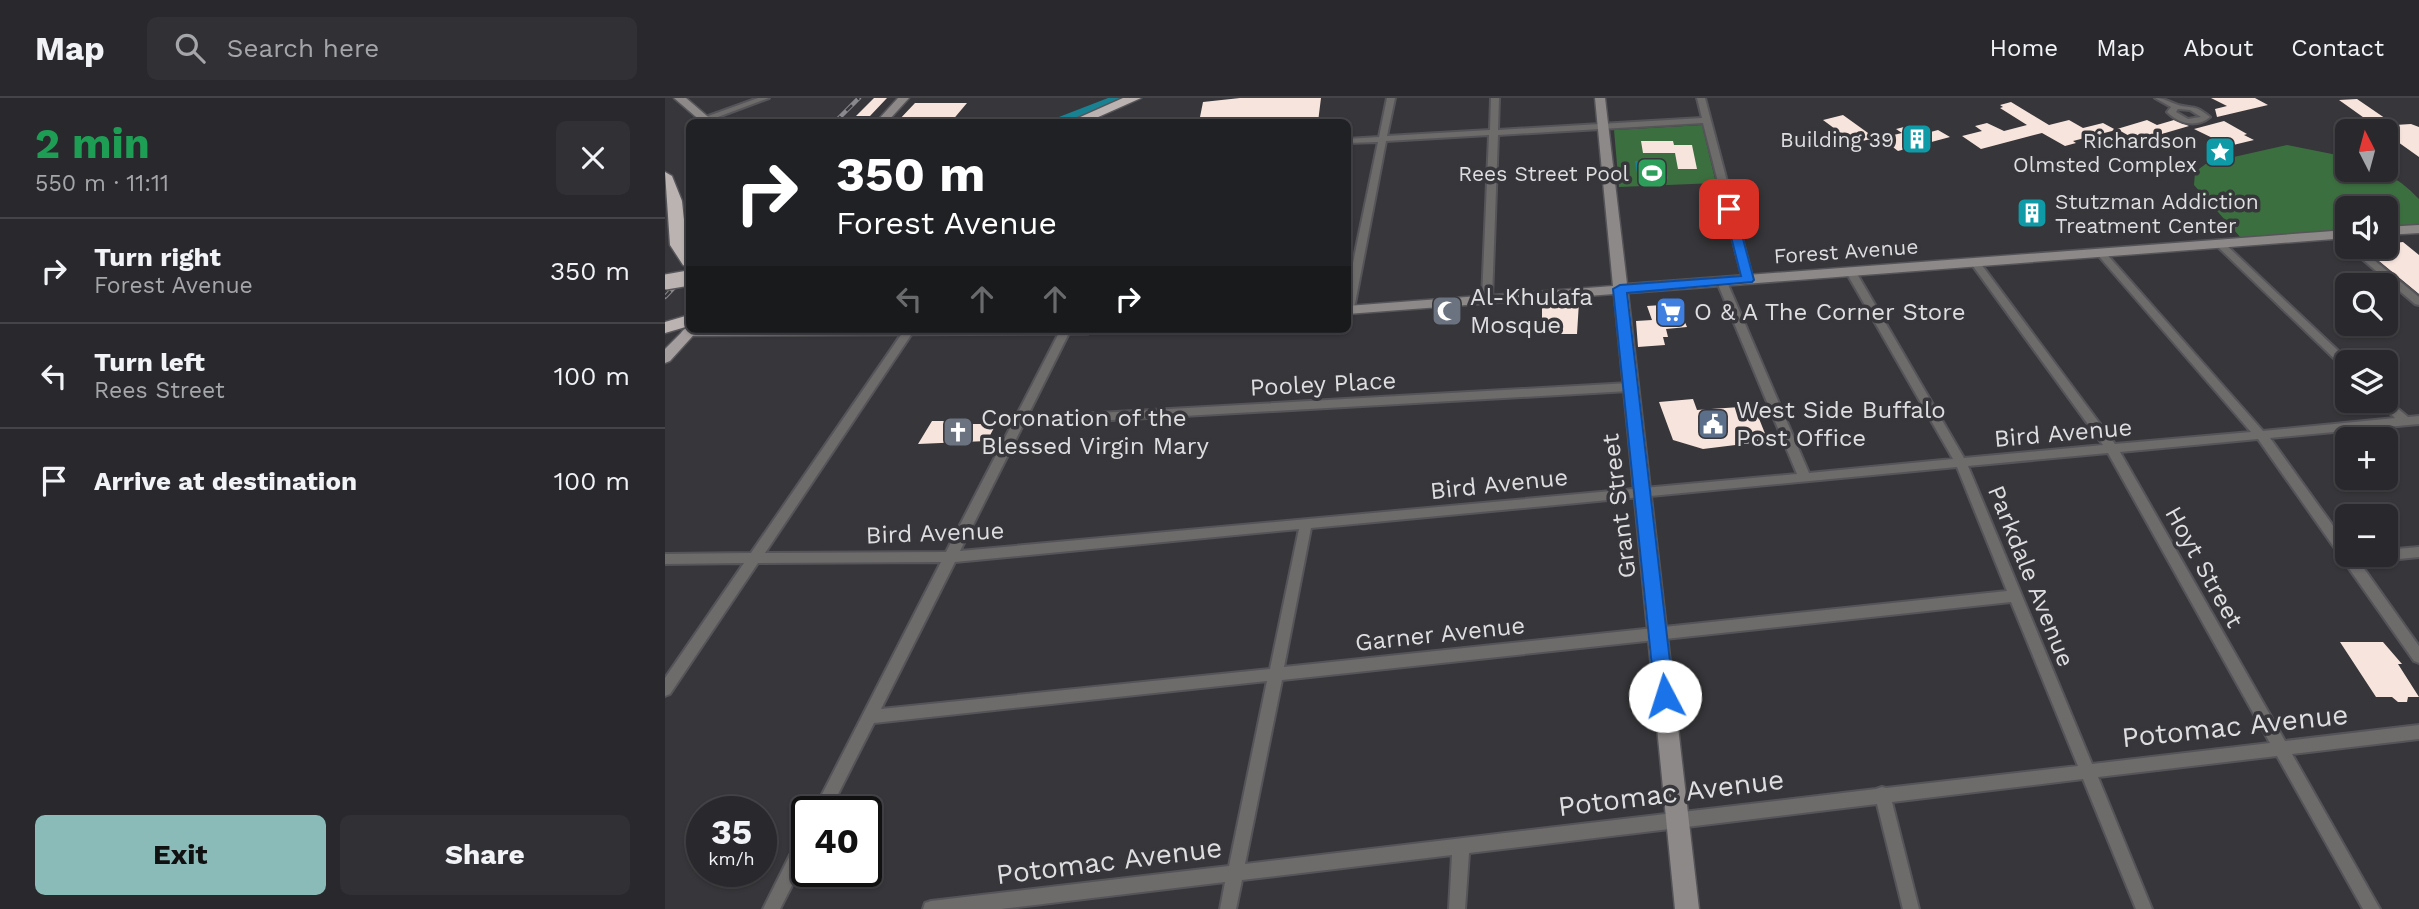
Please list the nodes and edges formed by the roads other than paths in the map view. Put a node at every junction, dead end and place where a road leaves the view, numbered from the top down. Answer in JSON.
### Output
{"nodes":[{"id":1,"x":679,"y":98,"type":"edge"},
{"id":2,"x":765,"y":98,"type":"edge"},
{"id":3,"x":904,"y":98,"type":"edge"},
{"id":4,"x":1134,"y":98,"type":"edge"},
{"id":5,"x":1145,"y":98,"type":"edge"},
{"id":6,"x":1391,"y":98,"type":"edge"},
{"id":7,"x":1496,"y":98,"type":"edge"},
{"id":8,"x":1600,"y":98,"type":"edge"},
{"id":9,"x":1701,"y":98,"type":"edge"},
{"id":10,"x":2159,"y":98,"type":"edge"},
{"id":11,"x":2176,"y":107,"type":"dead end"},
{"id":12,"x":704,"y":119,"type":"edge"},
{"id":13,"x":711,"y":119,"type":"edge"},
{"id":14,"x":884,"y":119,"type":"edge"},
{"id":15,"x":1083,"y":119,"type":"edge"},
{"id":16,"x":1096,"y":119,"type":"edge"},
{"id":17,"x":1707,"y":120,"type":"junction"},
{"id":18,"x":1603,"y":126,"type":"junction"},
{"id":19,"x":1494,"y":133,"type":"junction"},
{"id":20,"x":1383,"y":139,"type":"junction"},
{"id":21,"x":1351,"y":141,"type":"edge"},
{"id":22,"x":665,"y":176,"type":"edge"},
{"id":23,"x":2419,"y":229,"type":"edge"},
{"id":24,"x":2398,"y":230,"type":"edge"},
{"id":25,"x":2335,"y":238,"type":"edge"},
{"id":26,"x":2220,"y":244,"type":"junction"},
{"id":27,"x":2100,"y":252,"type":"junction"},
{"id":28,"x":2367,"y":259,"type":"edge"},
{"id":29,"x":686,"y":260,"type":"edge"},
{"id":30,"x":1975,"y":262,"type":"junction"},
{"id":31,"x":1851,"y":272,"type":"junction"},
{"id":32,"x":686,"y":278,"type":"edge"},
{"id":33,"x":1748,"y":280,"type":"junction"},
{"id":34,"x":665,"y":282,"type":"edge"},
{"id":35,"x":1722,"y":282,"type":"junction"},
{"id":36,"x":1620,"y":289,"type":"junction"},
{"id":37,"x":1351,"y":295,"type":"edge"},
{"id":38,"x":1487,"y":299,"type":"junction"},
{"id":39,"x":2419,"y":302,"type":"edge"},
{"id":40,"x":1351,"y":310,"type":"edge"},
{"id":41,"x":665,"y":322,"type":"edge"},
{"id":42,"x":686,"y":325,"type":"edge"},
{"id":43,"x":686,"y":325,"type":"edge"},
{"id":44,"x":665,"y":328,"type":"edge"},
{"id":45,"x":686,"y":330,"type":"edge"},
{"id":46,"x":907,"y":333,"type":"edge"},
{"id":47,"x":1064,"y":333,"type":"edge"},
{"id":48,"x":2335,"y":354,"type":"edge"},
{"id":49,"x":665,"y":358,"type":"edge"},
{"id":50,"x":1629,"y":387,"type":"junction"},
{"id":51,"x":2396,"y":413,"type":"edge"},
{"id":52,"x":2419,"y":420,"type":"edge"},
{"id":53,"x":1020,"y":421,"type":"junction"},
{"id":54,"x":2405,"y":421,"type":"junction"},
{"id":55,"x":2261,"y":436,"type":"junction"},
{"id":56,"x":2112,"y":449,"type":"junction"},
{"id":57,"x":1961,"y":463,"type":"junction"},
{"id":58,"x":1805,"y":478,"type":"junction"},
{"id":59,"x":1641,"y":491,"type":"junction"},
{"id":60,"x":1306,"y":524,"type":"junction"},
{"id":61,"x":2335,"y":538,"type":"edge"},
{"id":62,"x":2419,"y":552,"type":"edge"},
{"id":63,"x":2398,"y":554,"type":"edge"},
{"id":64,"x":951,"y":557,"type":"junction"},
{"id":65,"x":755,"y":558,"type":"junction"},
{"id":66,"x":665,"y":559,"type":"edge"},
{"id":67,"x":2356,"y":567,"type":"edge"},
{"id":68,"x":2015,"y":596,"type":"junction"},
{"id":69,"x":1659,"y":634,"type":"junction"},
{"id":70,"x":2419,"y":657,"type":"edge"},
{"id":71,"x":1276,"y":674,"type":"junction"},
{"id":72,"x":665,"y":690,"type":"edge"},
{"id":73,"x":870,"y":717,"type":"junction"},
{"id":74,"x":2419,"y":732,"type":"edge"},
{"id":75,"x":2280,"y":747,"type":"junction"},
{"id":76,"x":2086,"y":770,"type":"junction"},
{"id":77,"x":1882,"y":794,"type":"junction"},
{"id":78,"x":829,"y":796,"type":"edge"},
{"id":79,"x":1677,"y":818,"type":"junction"},
{"id":80,"x":1461,"y":845,"type":"junction"},
{"id":81,"x":791,"y":870,"type":"edge"},
{"id":82,"x":1236,"y":872,"type":"junction"},
{"id":83,"x":771,"y":909,"type":"edge"},
{"id":84,"x":931,"y":909,"type":"edge"},
{"id":85,"x":1228,"y":909,"type":"edge"},
{"id":86,"x":1457,"y":909,"type":"edge"},
{"id":87,"x":1687,"y":909,"type":"edge"},
{"id":88,"x":1911,"y":909,"type":"edge"},
{"id":89,"x":2144,"y":909,"type":"edge"},
{"id":90,"x":2372,"y":909,"type":"edge"}],
"edges":[{"from":1,"to":12,"type":"street"},
{"from":2,"to":13,"type":"street"},
{"from":3,"to":14,"type":"street"},
{"from":4,"to":15,"type":"highway"},
{"from":5,"to":16,"type":"highway"},
{"from":6,"to":20,"type":"street"},
{"from":7,"to":19,"type":"street"},
{"from":8,"to":18,"type":"street","name":"Grant Street"},
{"from":9,"to":17,"type":"street"},
{"from":10,"to":11,"type":"street"},
{"from":17,"to":18,"type":"street"},
{"from":17,"to":33,"type":"street"},
{"from":18,"to":19,"type":"street"},
{"from":18,"to":36,"type":"street","name":"Grant Street"},
{"from":19,"to":20,"type":"street"},
{"from":19,"to":38,"type":"street"},
{"from":20,"to":21,"type":"street"},
{"from":20,"to":37,"type":"street"},
{"from":22,"to":29,"type":"highway"},
{"from":23,"to":24,"type":"street"},
{"from":25,"to":26,"type":"street","name":"Forest Avenue"},
{"from":26,"to":27,"type":"street","name":"Forest Avenue"},
{"from":26,"to":48,"type":"street"},
{"from":27,"to":30,"type":"street","name":"Forest Avenue"},
{"from":27,"to":55,"type":"street"},
{"from":28,"to":39,"type":"street"},
{"from":30,"to":31,"type":"street","name":"Forest Avenue"},
{"from":30,"to":56,"type":"street","name":"Hoyt Street"},
{"from":31,"to":33,"type":"street","name":"Forest Avenue"},
{"from":31,"to":57,"type":"street","name":"Parkdale Avenue"},
{"from":32,"to":34,"type":"highway","bridge":true},
{"from":33,"to":35,"type":"street","name":"Forest Avenue"},
{"from":35,"to":36,"type":"street","name":"Forest Avenue"},
{"from":35,"to":58,"type":"street"},
{"from":36,"to":38,"type":"street","name":"Forest Avenue"},
{"from":36,"to":50,"type":"street","name":"Grant Street"},
{"from":38,"to":40,"type":"street","name":"Forest Avenue"},
{"from":41,"to":42,"type":"highway"},
{"from":43,"to":44,"type":"highway"},
{"from":45,"to":49,"type":"main road"},
{"from":46,"to":65,"type":"street"},
{"from":47,"to":53,"type":"street"},
{"from":50,"to":53,"type":"street","name":"Pooley Place"},
{"from":50,"to":59,"type":"street","name":"Grant Street"},
{"from":51,"to":54,"type":"street"},
{"from":52,"to":54,"type":"street","name":"Bird Avenue"},
{"from":53,"to":64,"type":"street"},
{"from":54,"to":55,"type":"street","name":"Bird Avenue"},
{"from":55,"to":56,"type":"street","name":"Bird Avenue"},
{"from":55,"to":61,"type":"street"},
{"from":56,"to":57,"type":"street","name":"Bird Avenue"},
{"from":56,"to":75,"type":"street","name":"Hoyt Street"},
{"from":57,"to":58,"type":"street","name":"Bird Avenue"},
{"from":57,"to":68,"type":"street","name":"Parkdale Avenue"},
{"from":58,"to":59,"type":"street","name":"Bird Avenue"},
{"from":59,"to":60,"type":"street","name":"Bird Avenue"},
{"from":59,"to":69,"type":"street","name":"Grant Street"},
{"from":60,"to":64,"type":"street","name":"Bird Avenue"},
{"from":60,"to":71,"type":"street"},
{"from":62,"to":63,"type":"street"},
{"from":64,"to":65,"type":"street","name":"Bird Avenue"},
{"from":64,"to":73,"type":"street"},
{"from":65,"to":66,"type":"street","name":"Bird Avenue"},
{"from":65,"to":72,"type":"street"},
{"from":67,"to":70,"type":"street"},
{"from":68,"to":69,"type":"street","name":"Garner Avenue"},
{"from":68,"to":76,"type":"street","name":"Parkdale Avenue"},
{"from":69,"to":71,"type":"street","name":"Garner Avenue"},
{"from":69,"to":79,"type":"street","name":"Grant Street"},
{"from":71,"to":73,"type":"street","name":"Garner Avenue"},
{"from":71,"to":82,"type":"street"},
{"from":73,"to":78,"type":"street"},
{"from":74,"to":75,"type":"street","name":"Potomac Avenue"},
{"from":75,"to":76,"type":"street","name":"Potomac Avenue"},
{"from":75,"to":90,"type":"street","name":"Hoyt Street"},
{"from":76,"to":77,"type":"street","name":"Potomac Avenue"},
{"from":76,"to":89,"type":"street","name":"Parkdale Avenue"},
{"from":77,"to":79,"type":"street","name":"Potomac Avenue"},
{"from":77,"to":88,"type":"street"},
{"from":79,"to":80,"type":"street","name":"Potomac Avenue"},
{"from":79,"to":87,"type":"street","name":"Grant Street"},
{"from":80,"to":82,"type":"street","name":"Potomac Avenue"},
{"from":80,"to":86,"type":"street"},
{"from":81,"to":83,"type":"street"},
{"from":82,"to":84,"type":"street","name":"Potomac Avenue"},
{"from":82,"to":85,"type":"street"}]}
